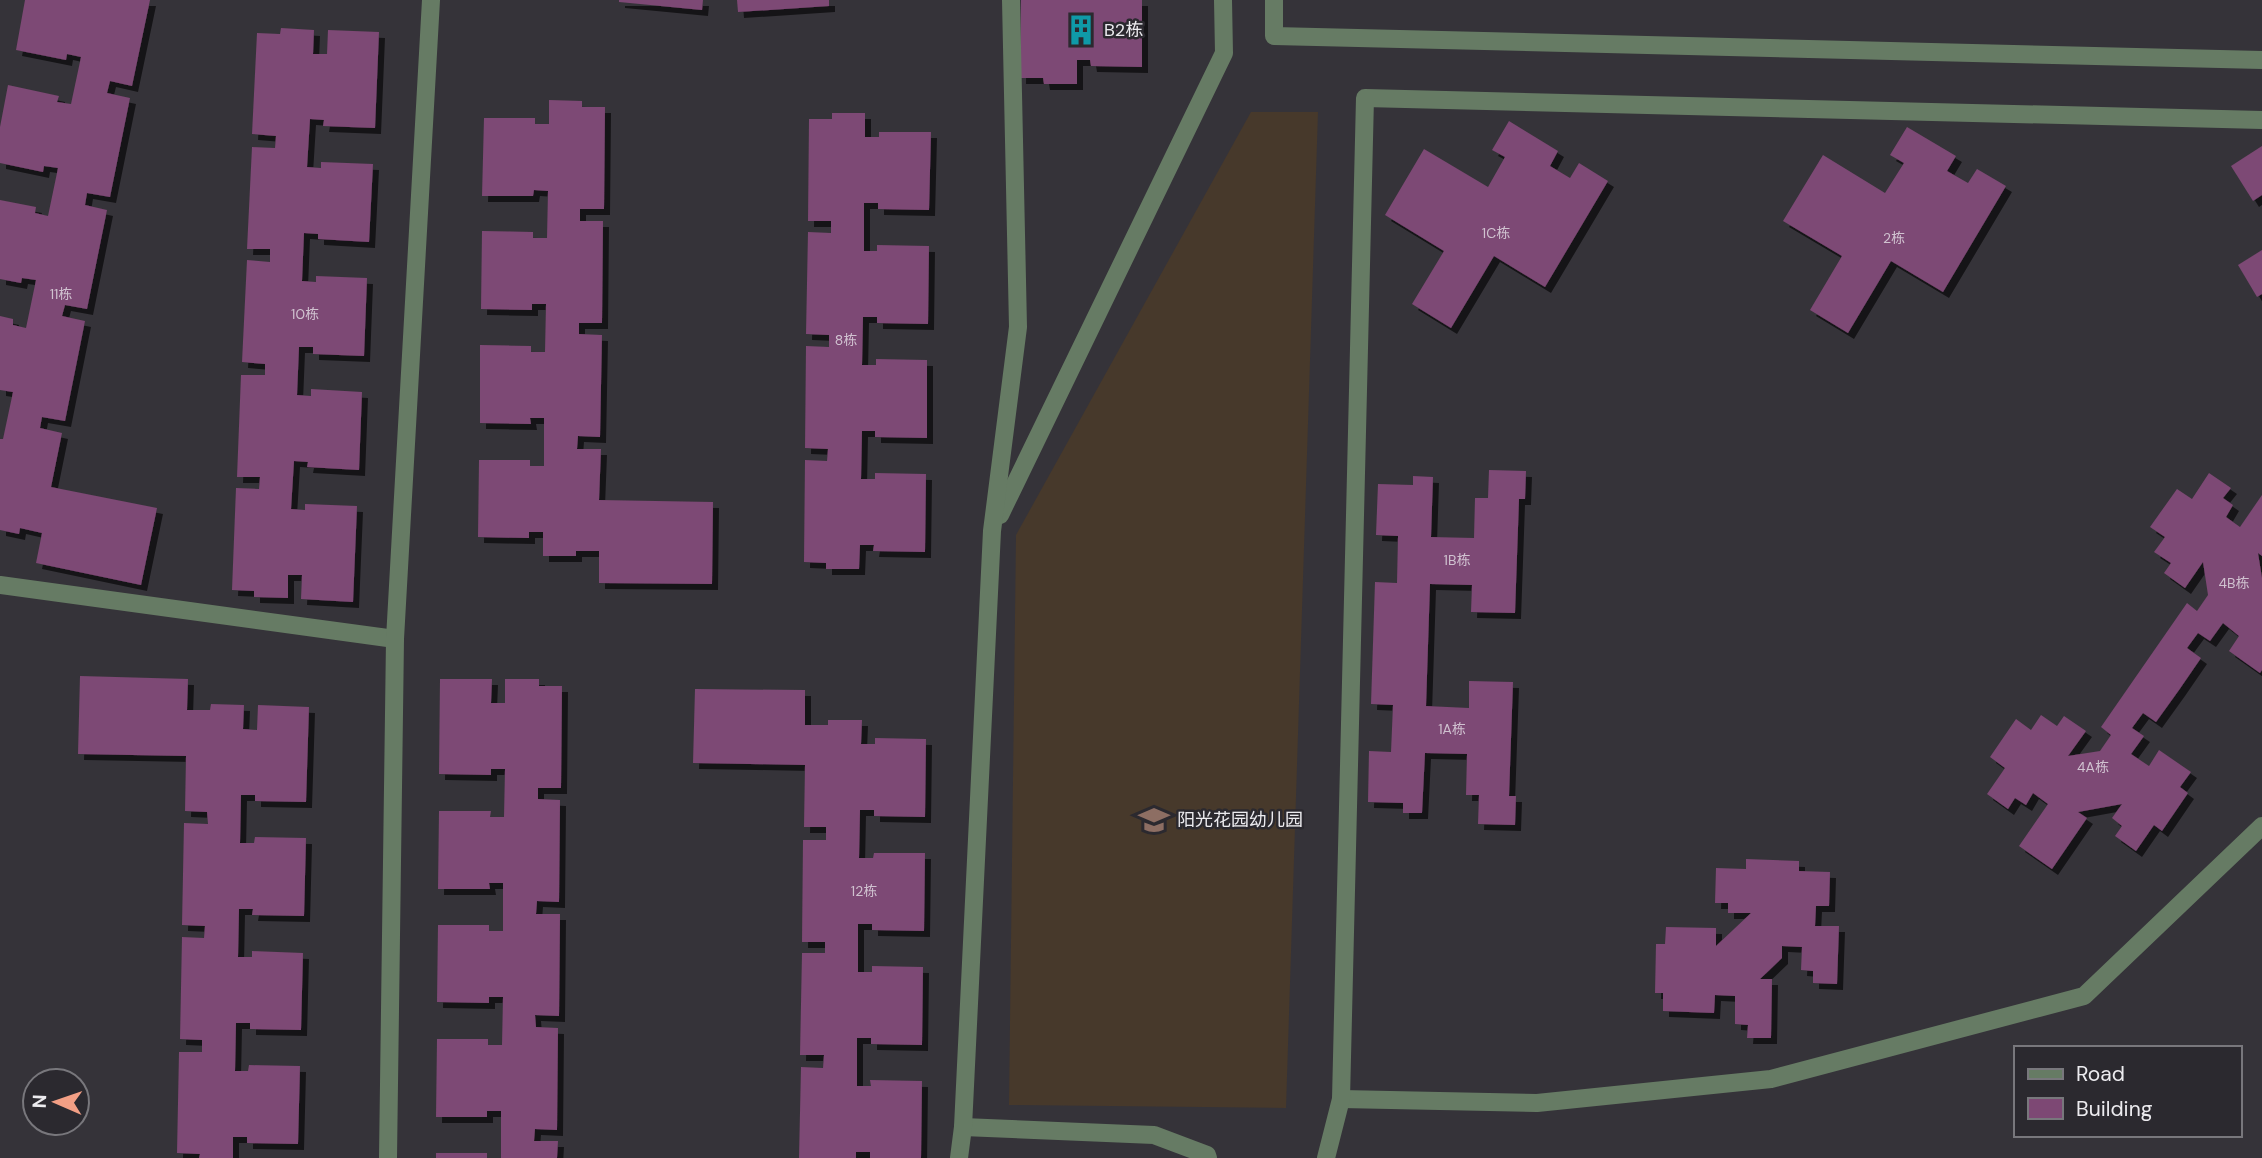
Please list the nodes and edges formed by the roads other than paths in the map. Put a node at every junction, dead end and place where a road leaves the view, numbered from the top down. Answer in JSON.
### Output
{"nodes":[{"id":1,"x":431,"y":0,"type":"edge"},
{"id":2,"x":1011,"y":0,"type":"edge"},
{"id":3,"x":1223,"y":0,"type":"edge"},
{"id":4,"x":1273,"y":0,"type":"edge"},
{"id":5,"x":2262,"y":60,"type":"edge"},
{"id":6,"x":2262,"y":120,"type":"edge"},
{"id":7,"x":992,"y":531,"type":"junction"},
{"id":8,"x":0,"y":585,"type":"edge"},
{"id":9,"x":395,"y":639,"type":"junction"},
{"id":10,"x":2262,"y":826,"type":"edge"},
{"id":11,"x":1340,"y":1099,"type":"junction"},
{"id":12,"x":962,"y":1126,"type":"junction"},
{"id":13,"x":388,"y":1158,"type":"edge"},
{"id":14,"x":959,"y":1158,"type":"edge"},
{"id":15,"x":1209,"y":1158,"type":"edge"},
{"id":16,"x":1326,"y":1158,"type":"edge"}],
"edges":[{"from":1,"to":9,"type":"street"},
{"from":2,"to":7,"type":"street"},
{"from":3,"to":7,"type":"street"},
{"from":4,"to":5,"type":"street"},
{"from":6,"to":11,"type":"street"},
{"from":7,"to":12,"type":"street"},
{"from":8,"to":9,"type":"street"},
{"from":9,"to":13,"type":"street"},
{"from":10,"to":11,"type":"street"},
{"from":11,"to":16,"type":"street"},
{"from":12,"to":14,"type":"street"},
{"from":12,"to":15,"type":"street"}]}
